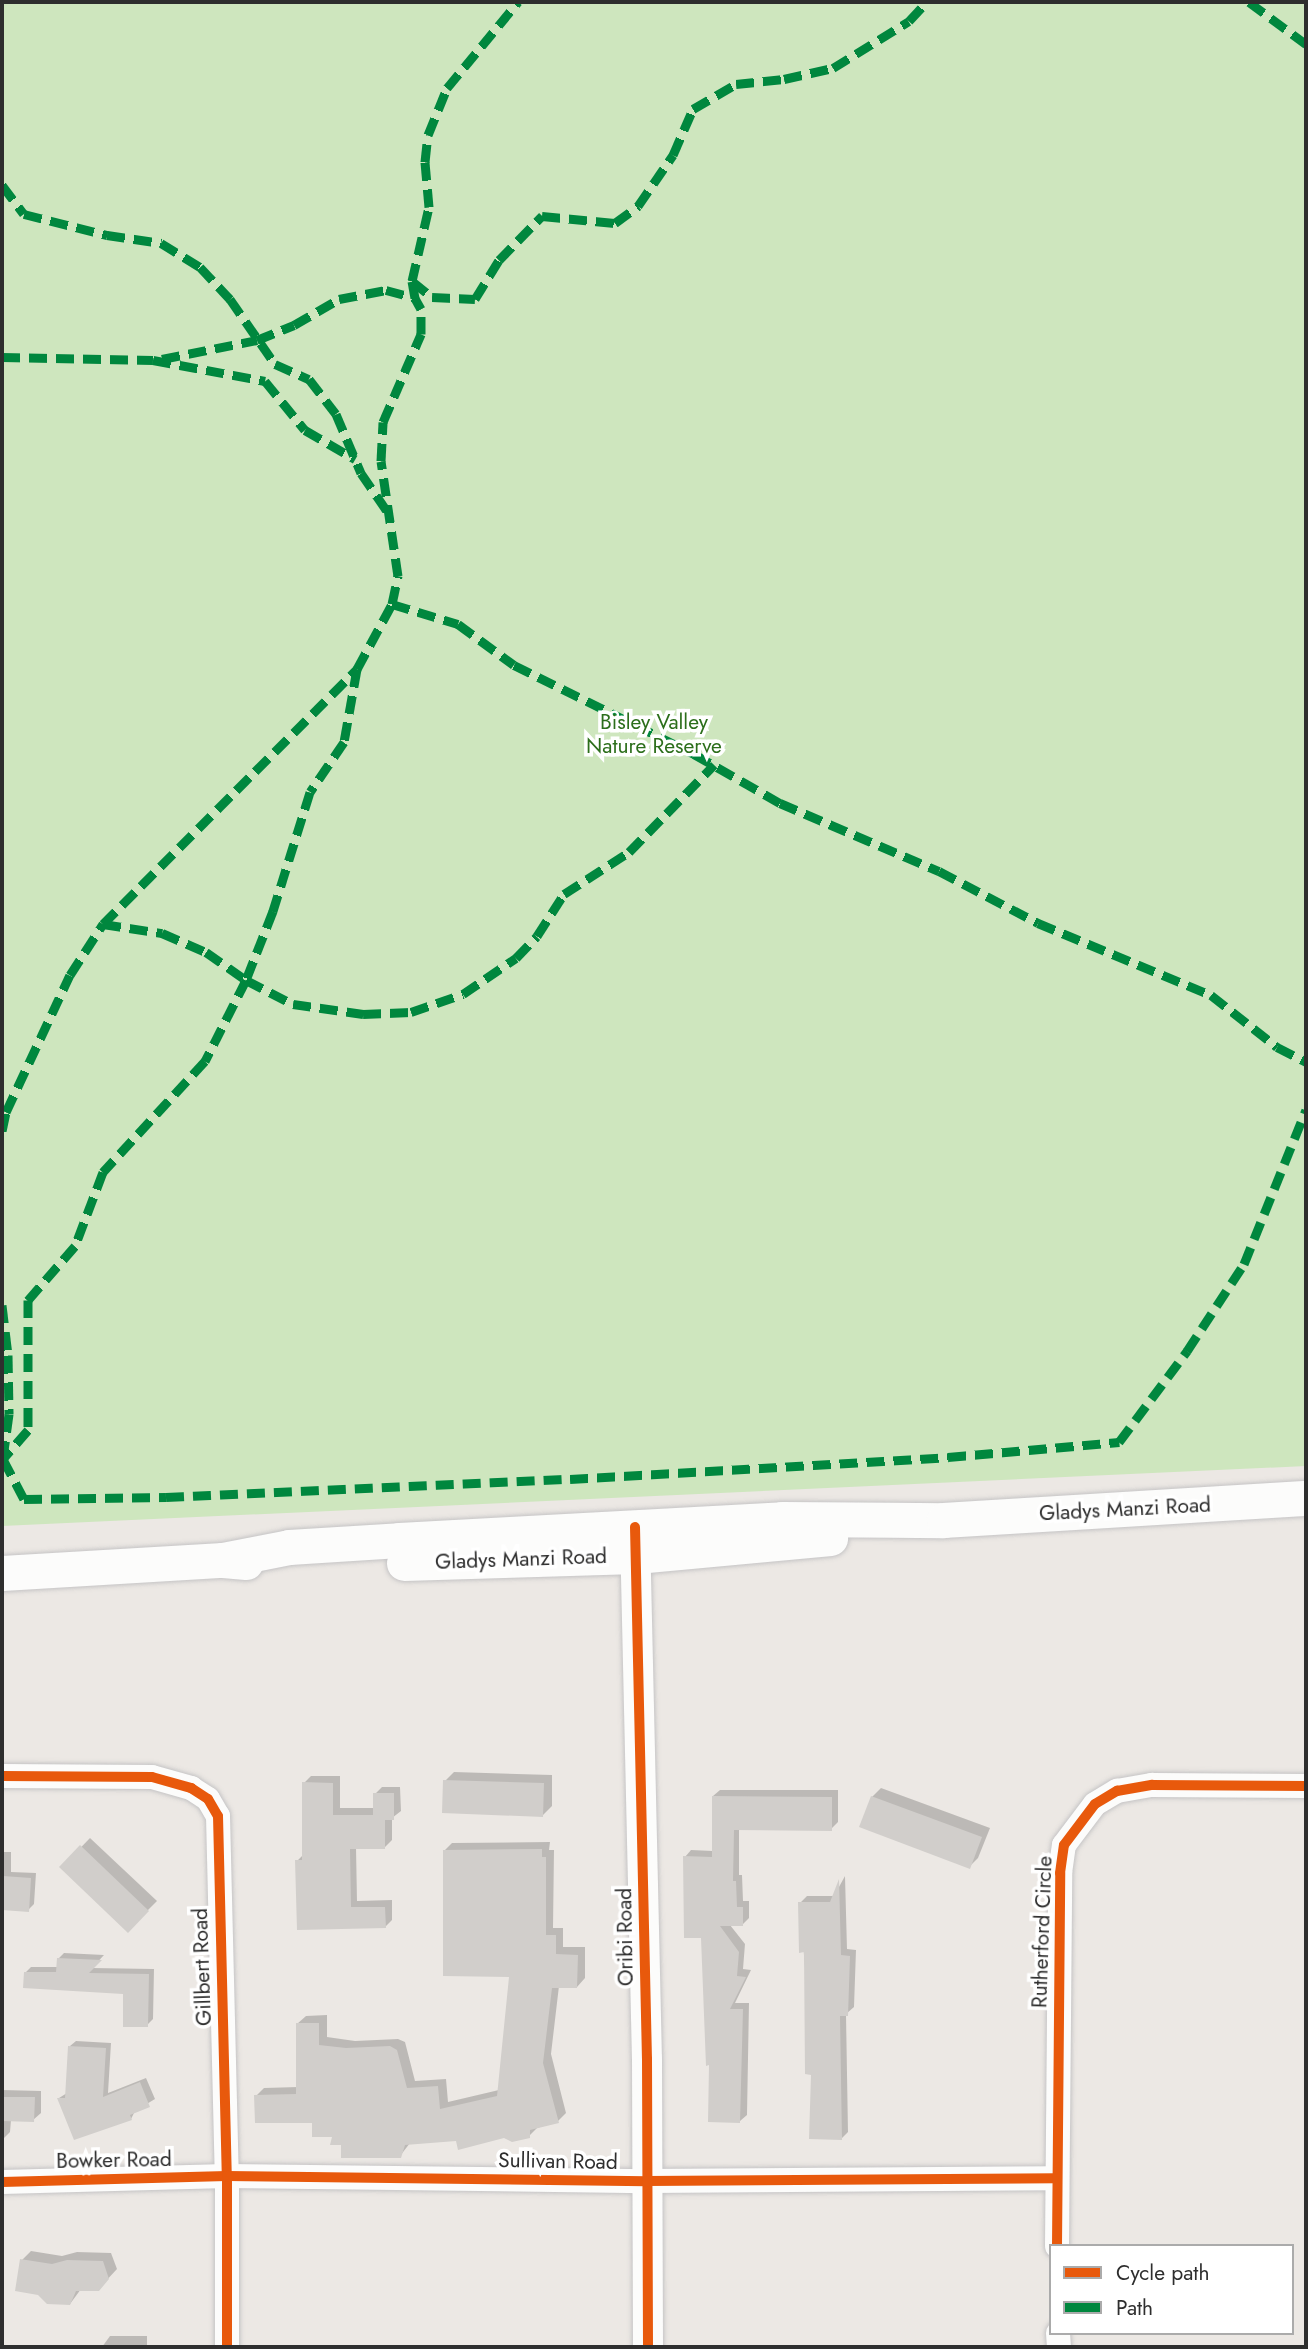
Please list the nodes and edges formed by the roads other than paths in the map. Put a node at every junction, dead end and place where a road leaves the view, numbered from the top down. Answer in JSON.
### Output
{"nodes":[{"id":1,"x":1306,"y":1498,"type":"edge"},
{"id":2,"x":636,"y":1541,"type":"junction"},
{"id":3,"x":2,"y":1573,"type":"edge"},
{"id":4,"x":2,"y":1776,"type":"edge"},
{"id":5,"x":1306,"y":1786,"type":"edge"},
{"id":6,"x":227,"y":2176,"type":"junction"},
{"id":7,"x":1056,"y":2178,"type":"junction"},
{"id":8,"x":647,"y":2181,"type":"junction"},
{"id":9,"x":2,"y":2182,"type":"edge"},
{"id":10,"x":1057,"y":2244,"type":"edge"},
{"id":11,"x":226,"y":2347,"type":"edge"},
{"id":12,"x":648,"y":2347,"type":"edge"}],
"edges":[{"from":1,"to":2,"type":"main road","name":"Gladys Manzi Road"},
{"from":2,"to":3,"type":"main road","name":"Gladys Manzi Road"},
{"from":2,"to":8,"type":"street","name":"Oribi Road"},
{"from":4,"to":6,"type":"street","name":"Gillbert Road"},
{"from":5,"to":7,"type":"street","name":"Rutherford Circle"},
{"from":6,"to":8,"type":"street","name":"Sullivan Road"},
{"from":6,"to":9,"type":"street","name":"Bowker Road"},
{"from":6,"to":11,"type":"street","name":"Gillbert Road"},
{"from":7,"to":8,"type":"street","name":"Sullivan Road"},
{"from":7,"to":10,"type":"street","name":"Rutherford Circle"},
{"from":8,"to":12,"type":"street","name":"Oribi Road"}]}
